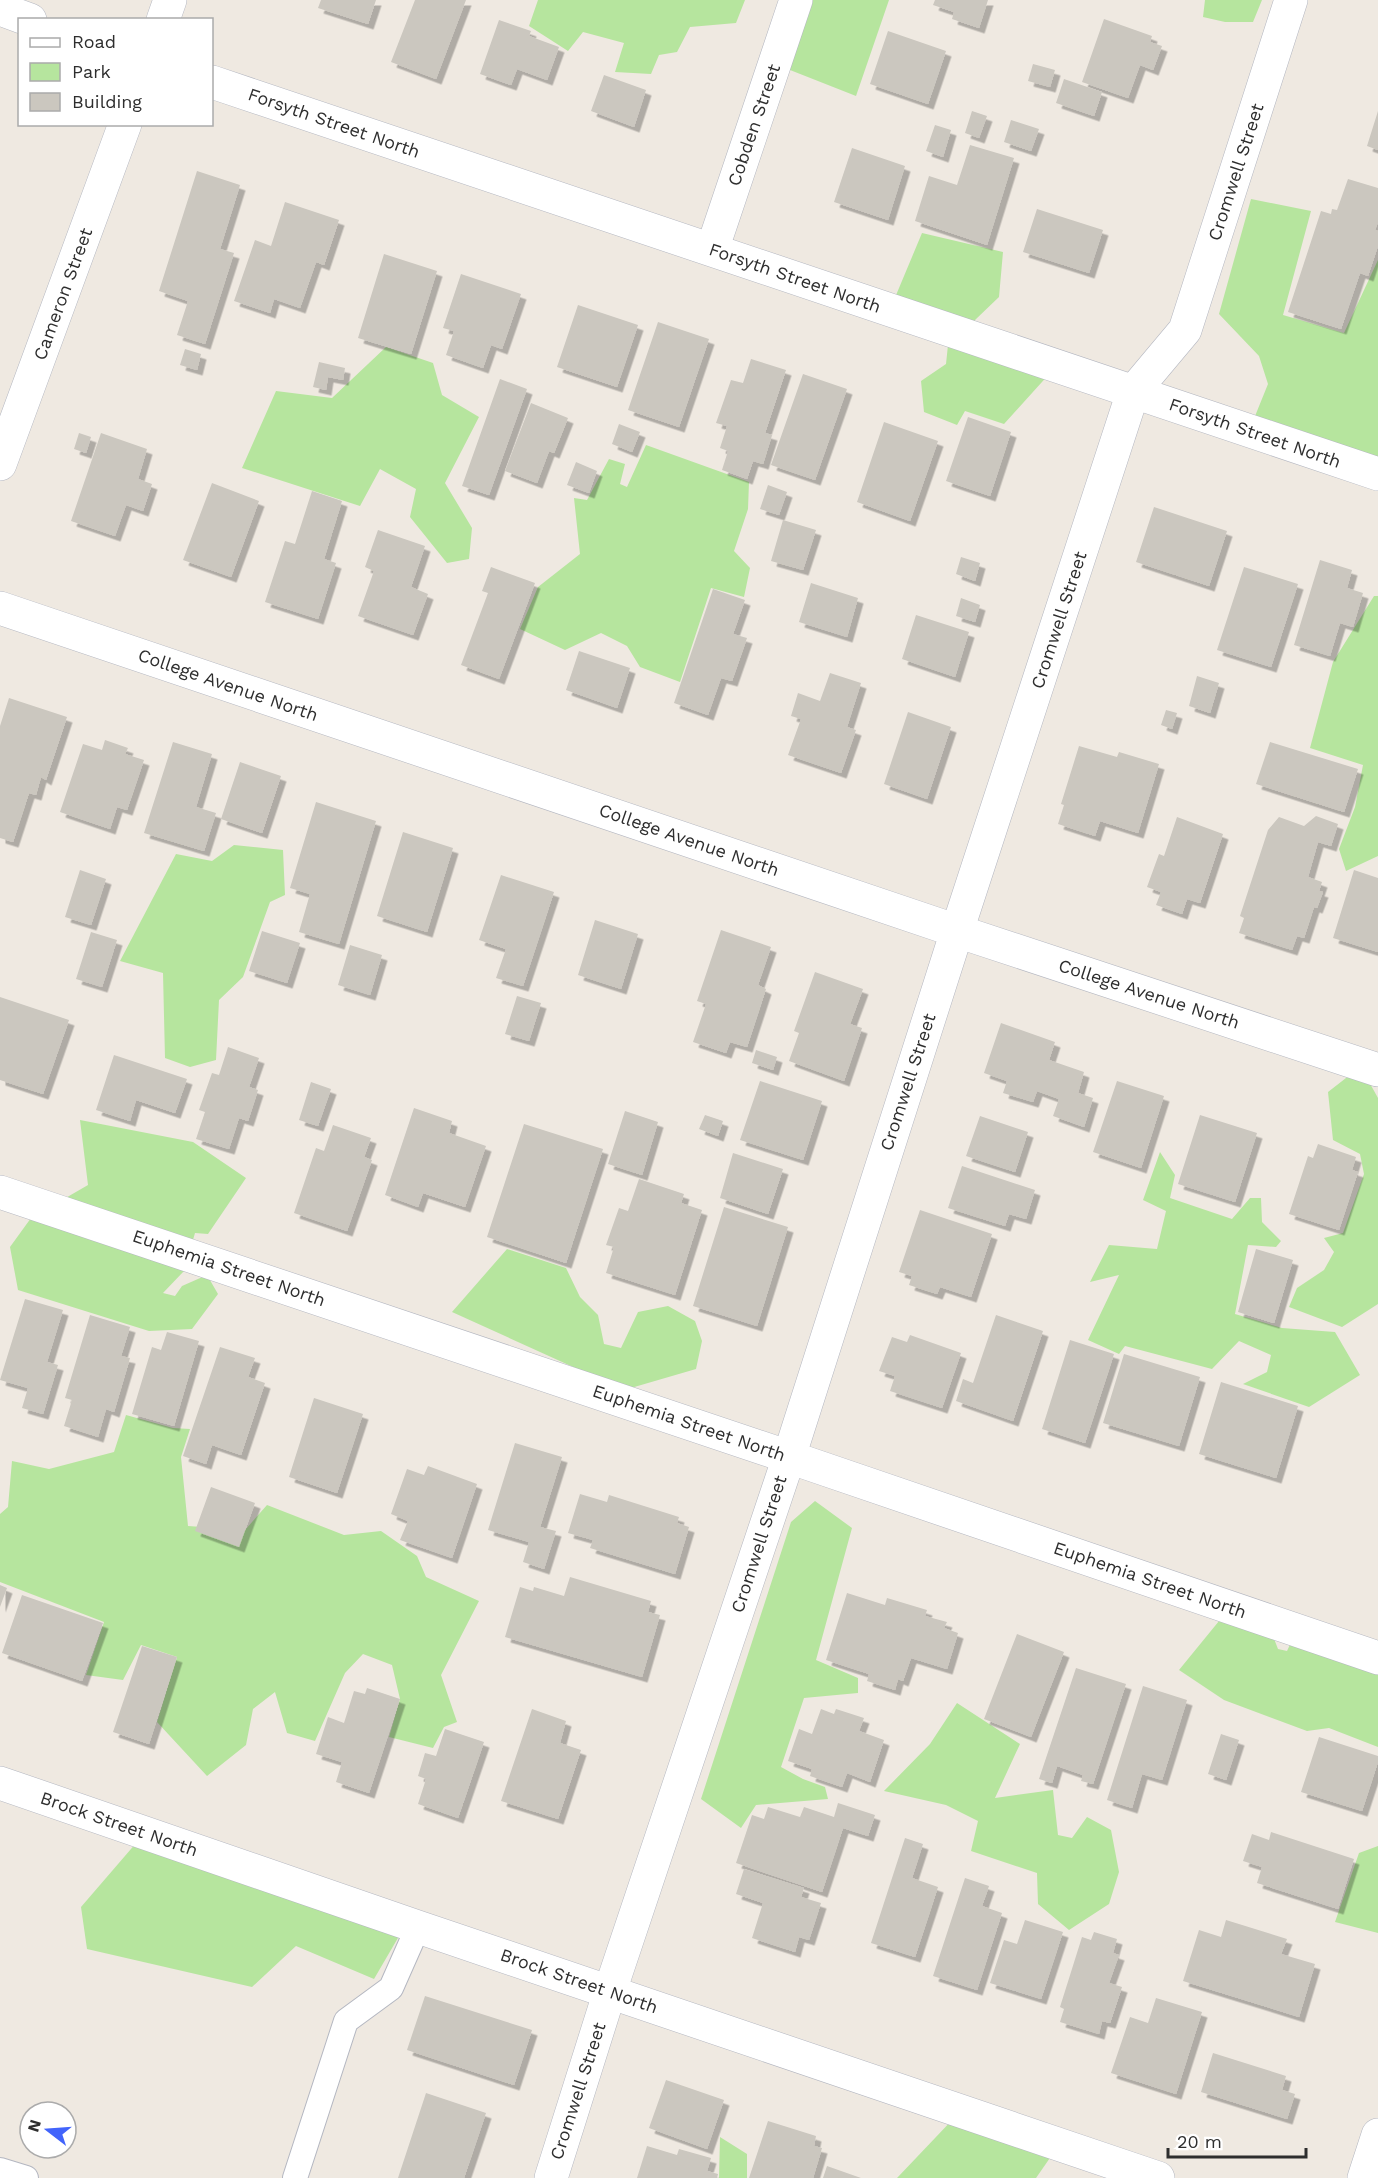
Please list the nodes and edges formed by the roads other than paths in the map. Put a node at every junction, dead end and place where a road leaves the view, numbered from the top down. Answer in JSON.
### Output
{"nodes":[{"id":1,"x":170,"y":0,"type":"edge"},
{"id":2,"x":796,"y":0,"type":"edge"},
{"id":3,"x":1291,"y":0,"type":"edge"},
{"id":4,"x":0,"y":9,"type":"edge"},
{"id":5,"x":25,"y":18,"type":"edge"},
{"id":6,"x":164,"y":18,"type":"edge"},
{"id":7,"x":213,"y":82,"type":"edge"},
{"id":8,"x":124,"y":126,"type":"edge"},
{"id":9,"x":712,"y":250,"type":"junction"},
{"id":10,"x":1133,"y":392,"type":"junction"},
{"id":11,"x":0,"y":464,"type":"edge"},
{"id":12,"x":1378,"y":474,"type":"edge"},
{"id":13,"x":0,"y":608,"type":"edge"},
{"id":14,"x":957,"y":931,"type":"junction"},
{"id":15,"x":1378,"y":1070,"type":"edge"},
{"id":16,"x":0,"y":1192,"type":"edge"},
{"id":17,"x":789,"y":1456,"type":"junction"},
{"id":18,"x":1378,"y":1658,"type":"edge"},
{"id":19,"x":0,"y":1783,"type":"edge"},
{"id":20,"x":418,"y":1927,"type":"junction"},
{"id":21,"x":610,"y":1991,"type":"junction"},
{"id":22,"x":1378,"y":2135,"type":"edge"},
{"id":23,"x":0,"y":2170,"type":"edge"},
{"id":24,"x":26,"y":2178,"type":"edge"},
{"id":25,"x":295,"y":2178,"type":"edge"},
{"id":26,"x":551,"y":2178,"type":"edge"},
{"id":27,"x":1158,"y":2178,"type":"edge"},
{"id":28,"x":1364,"y":2178,"type":"edge"}],
"edges":[{"from":1,"to":6,"type":"street"},
{"from":2,"to":9,"type":"street","name":"Cobden Street"},
{"from":3,"to":10,"type":"street","name":"Cromwell Street"},
{"from":4,"to":5,"type":"street"},
{"from":7,"to":9,"type":"street","name":"Forsyth Street North"},
{"from":8,"to":11,"type":"street","name":"Cameron Street"},
{"from":9,"to":10,"type":"street","name":"Forsyth Street North"},
{"from":10,"to":12,"type":"street","name":"Forsyth Street North"},
{"from":10,"to":14,"type":"street","name":"Cromwell Street"},
{"from":13,"to":14,"type":"street","name":"College Avenue North"},
{"from":14,"to":15,"type":"street","name":"College Avenue North"},
{"from":14,"to":17,"type":"street","name":"Cromwell Street"},
{"from":16,"to":17,"type":"street","name":"Euphemia Street North"},
{"from":17,"to":18,"type":"street","name":"Euphemia Street North"},
{"from":17,"to":21,"type":"street","name":"Cromwell Street"},
{"from":19,"to":20,"type":"street","name":"Brock Street North"},
{"from":20,"to":21,"type":"street","name":"Brock Street North"},
{"from":20,"to":25,"type":"lane"},
{"from":21,"to":26,"type":"street","name":"Cromwell Street"},
{"from":21,"to":27,"type":"street","name":"Brock Street North"},
{"from":22,"to":28,"type":"street"},
{"from":23,"to":24,"type":"lane"}]}
